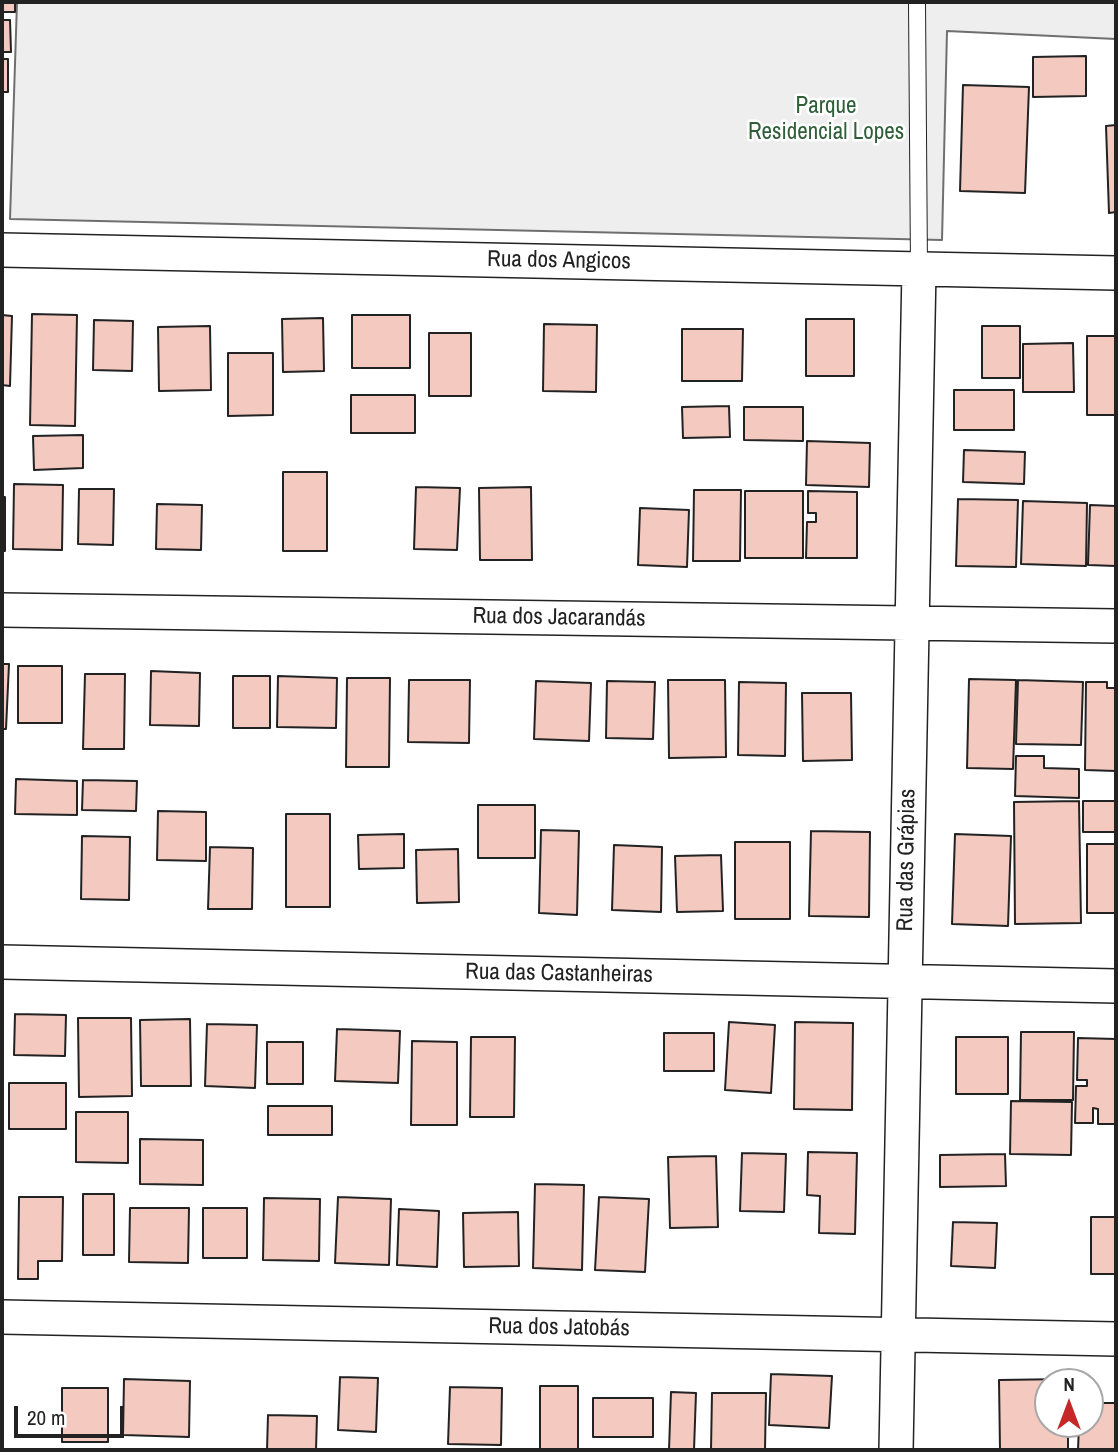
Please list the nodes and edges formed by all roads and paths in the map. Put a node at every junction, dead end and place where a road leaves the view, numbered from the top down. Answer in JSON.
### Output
{"nodes":[{"id":1,"x":917,"y":2,"type":"edge"},
{"id":2,"x":2,"y":250,"type":"edge"},
{"id":3,"x":919,"y":269,"type":"junction"},
{"id":4,"x":1116,"y":273,"type":"edge"},
{"id":5,"x":2,"y":610,"type":"edge"},
{"id":6,"x":912,"y":623,"type":"junction"},
{"id":7,"x":1116,"y":626,"type":"edge"},
{"id":8,"x":2,"y":962,"type":"edge"},
{"id":9,"x":905,"y":981,"type":"junction"},
{"id":10,"x":1116,"y":986,"type":"edge"},
{"id":11,"x":2,"y":1317,"type":"edge"},
{"id":12,"x":898,"y":1335,"type":"junction"},
{"id":13,"x":1116,"y":1339,"type":"edge"},
{"id":14,"x":896,"y":1450,"type":"edge"}],
"edges":[{"from":1,"to":3,"type":"lane"},
{"from":2,"to":3,"type":"street","name":"Rua dos Angicos"},
{"from":3,"to":4,"type":"street","name":"Rua dos Angicos"},
{"from":3,"to":6,"type":"street","name":"Rua das Grápias"},
{"from":5,"to":6,"type":"street","name":"Rua dos Jacarandás"},
{"from":6,"to":7,"type":"street","name":"Rua dos Jacarandás"},
{"from":6,"to":9,"type":"street","name":"Rua das Grápias"},
{"from":8,"to":9,"type":"street","name":"Rua das Castanheiras"},
{"from":9,"to":10,"type":"street","name":"Rua das Castanheiras"},
{"from":9,"to":12,"type":"street","name":"Rua das Grápias"},
{"from":11,"to":12,"type":"street","name":"Rua dos Jatobás"},
{"from":12,"to":13,"type":"street","name":"Rua dos Jatobás"},
{"from":12,"to":14,"type":"street","name":"Rua das Grápias"}]}
